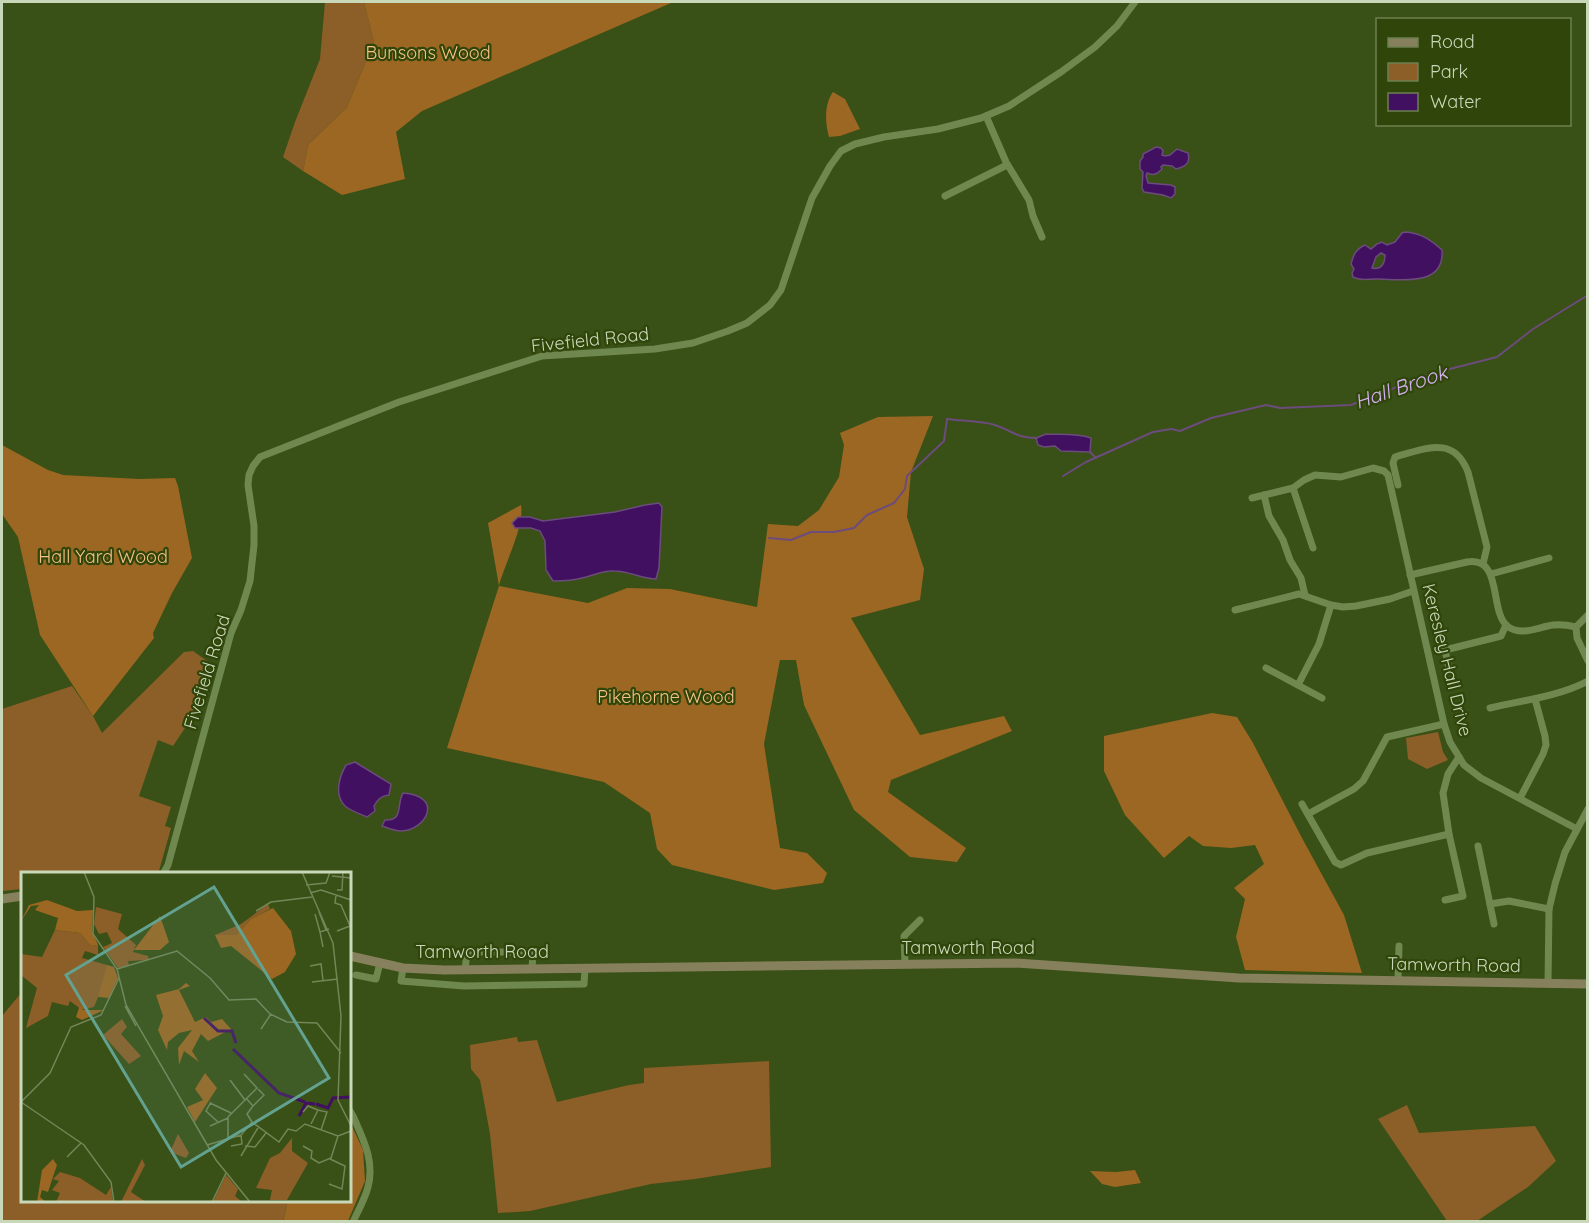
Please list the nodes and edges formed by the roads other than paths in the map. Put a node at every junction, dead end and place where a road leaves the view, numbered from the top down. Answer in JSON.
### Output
{"nodes":[{"id":1,"x":1135,"y":2,"type":"edge"},
{"id":2,"x":986,"y":116,"type":"junction"},
{"id":3,"x":1007,"y":165,"type":"junction"},
{"id":4,"x":945,"y":196,"type":"dead end"},
{"id":5,"x":1042,"y":237,"type":"dead end"},
{"id":6,"x":1398,"y":485,"type":"dead end"},
{"id":7,"x":1293,"y":488,"type":"junction"},
{"id":8,"x":1264,"y":495,"type":"junction"},
{"id":9,"x":1252,"y":498,"type":"dead end"},
{"id":10,"x":1313,"y":548,"type":"dead end"},
{"id":11,"x":1549,"y":558,"type":"dead end"},
{"id":12,"x":1483,"y":564,"type":"junction"},
{"id":13,"x":1491,"y":574,"type":"junction"},
{"id":14,"x":1410,"y":575,"type":"junction"},
{"id":15,"x":1413,"y":591,"type":"junction"},
{"id":16,"x":1305,"y":595,"type":"junction"},
{"id":17,"x":1331,"y":605,"type":"junction"},
{"id":18,"x":1235,"y":610,"type":"dead end"},
{"id":19,"x":1587,"y":615,"type":"edge"},
{"id":20,"x":1506,"y":625,"type":"junction"},
{"id":21,"x":1576,"y":627,"type":"junction"},
{"id":22,"x":1441,"y":633,"type":"dead end"},
{"id":23,"x":1445,"y":650,"type":"junction"},
{"id":24,"x":1587,"y":662,"type":"edge"},
{"id":25,"x":1266,"y":668,"type":"dead end"},
{"id":26,"x":1449,"y":668,"type":"dead end"},
{"id":27,"x":1587,"y":681,"type":"edge"},
{"id":28,"x":1298,"y":685,"type":"junction"},
{"id":29,"x":1322,"y":698,"type":"dead end"},
{"id":30,"x":1535,"y":699,"type":"junction"},
{"id":31,"x":1490,"y":708,"type":"dead end"},
{"id":32,"x":1443,"y":724,"type":"junction"},
{"id":33,"x":1459,"y":757,"type":"junction"},
{"id":34,"x":1520,"y":798,"type":"junction"},
{"id":35,"x":1302,"y":804,"type":"dead end"},
{"id":36,"x":1587,"y":809,"type":"edge"},
{"id":37,"x":1308,"y":814,"type":"junction"},
{"id":38,"x":1577,"y":829,"type":"junction"},
{"id":39,"x":1449,"y":834,"type":"junction"},
{"id":40,"x":1478,"y":846,"type":"dead end"},
{"id":41,"x":168,"y":865,"type":"junction"},
{"id":42,"x":164,"y":872,"type":"edge"},
{"id":43,"x":170,"y":872,"type":"edge"},
{"id":44,"x":21,"y":896,"type":"edge"},
{"id":45,"x":2,"y":899,"type":"edge"},
{"id":46,"x":1444,"y":900,"type":"dead end"},
{"id":47,"x":1490,"y":903,"type":"junction"},
{"id":48,"x":1549,"y":909,"type":"junction"},
{"id":49,"x":920,"y":920,"type":"dead end"},
{"id":50,"x":1494,"y":924,"type":"dead end"},
{"id":51,"x":1399,"y":946,"type":"dead end"},
{"id":52,"x":351,"y":956,"type":"edge"},
{"id":53,"x":380,"y":963,"type":"junction"},
{"id":54,"x":905,"y":964,"type":"junction"},
{"id":55,"x":403,"y":968,"type":"junction"},
{"id":56,"x":531,"y":969,"type":"junction"},
{"id":57,"x":585,"y":969,"type":"junction"},
{"id":58,"x":465,"y":970,"type":"junction"},
{"id":59,"x":356,"y":975,"type":"dead end"},
{"id":60,"x":1398,"y":981,"type":"junction"},
{"id":61,"x":1548,"y":983,"type":"junction"},
{"id":62,"x":1587,"y":984,"type":"edge"},
{"id":63,"x":351,"y":1113,"type":"edge"},
{"id":64,"x":352,"y":1221,"type":"edge"}],
"edges":[{"from":1,"to":2,"type":"street","name":"Fivefield Road"},
{"from":2,"to":3,"type":"street"},
{"from":2,"to":41,"type":"street","name":"Fivefield Road"},
{"from":3,"to":4,"type":"street"},
{"from":3,"to":5,"type":"street"},
{"from":6,"to":12,"type":"street"},
{"from":7,"to":8,"type":"street"},
{"from":7,"to":10,"type":"street"},
{"from":7,"to":14,"type":"street","name":"Keresley Hall Drive"},
{"from":8,"to":9,"type":"street"},
{"from":8,"to":16,"type":"street"},
{"from":11,"to":13,"type":"street"},
{"from":12,"to":13,"type":"street"},
{"from":12,"to":14,"type":"street"},
{"from":13,"to":20,"type":"street"},
{"from":14,"to":15,"type":"street","name":"Keresley Hall Drive"},
{"from":15,"to":17,"type":"street"},
{"from":15,"to":32,"type":"street","name":"Keresley Hall Drive"},
{"from":16,"to":17,"type":"street"},
{"from":16,"to":18,"type":"street"},
{"from":17,"to":28,"type":"street"},
{"from":19,"to":21,"type":"street"},
{"from":20,"to":21,"type":"street"},
{"from":20,"to":23,"type":"street"},
{"from":21,"to":24,"type":"street"},
{"from":22,"to":23,"type":"street"},
{"from":23,"to":26,"type":"street"},
{"from":25,"to":28,"type":"street"},
{"from":27,"to":30,"type":"street"},
{"from":28,"to":29,"type":"street"},
{"from":30,"to":31,"type":"street"},
{"from":30,"to":34,"type":"street"},
{"from":32,"to":33,"type":"street","name":"Keresley Hall Drive"},
{"from":32,"to":37,"type":"street"},
{"from":33,"to":34,"type":"street","name":"Keresley Hall Drive"},
{"from":33,"to":39,"type":"street"},
{"from":34,"to":38,"type":"street","name":"Keresley Hall Drive"},
{"from":35,"to":37,"type":"street"},
{"from":36,"to":38,"type":"street"},
{"from":37,"to":39,"type":"street"},
{"from":38,"to":48,"type":"street"},
{"from":39,"to":46,"type":"street"},
{"from":40,"to":47,"type":"street"},
{"from":41,"to":42,"type":"street","name":"Fivefield Road"},
{"from":41,"to":43,"type":"street","name":"Fivefield Road"},
{"from":44,"to":45,"type":"main road"},
{"from":47,"to":48,"type":"street"},
{"from":47,"to":50,"type":"street"},
{"from":48,"to":61,"type":"street"},
{"from":49,"to":54,"type":"street"},
{"from":51,"to":60,"type":"street"},
{"from":52,"to":53,"type":"main road","name":"Tamworth Road"},
{"from":53,"to":55,"type":"main road","name":"Tamworth Road"},
{"from":53,"to":59,"type":"street"},
{"from":54,"to":57,"type":"main road","name":"Tamworth Road"},
{"from":54,"to":60,"type":"main road","name":"Tamworth Road"},
{"from":55,"to":57,"type":"street"},
{"from":55,"to":58,"type":"main road","name":"Tamworth Road"},
{"from":56,"to":57,"type":"main road","name":"Tamworth Road"},
{"from":56,"to":58,"type":"main road","name":"Tamworth Road"},
{"from":56,"to":58,"type":"street"},
{"from":60,"to":61,"type":"main road","name":"Tamworth Road"},
{"from":61,"to":62,"type":"main road","name":"Tamworth Road"},
{"from":63,"to":64,"type":"street"}]}
